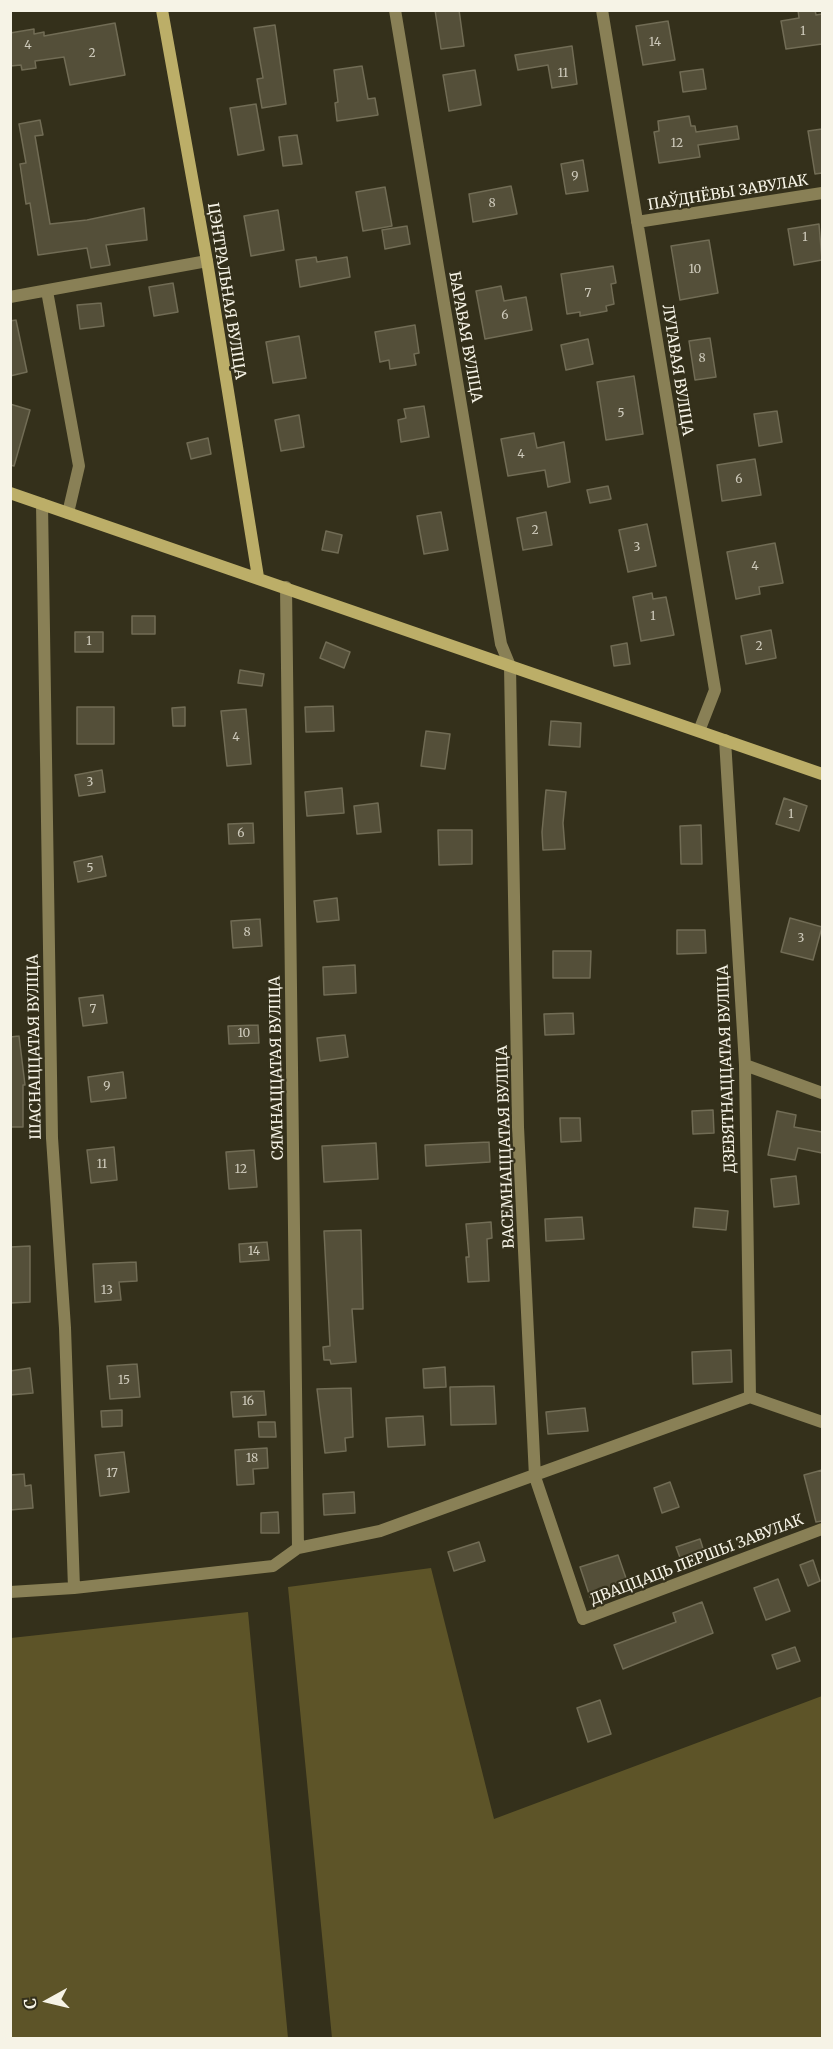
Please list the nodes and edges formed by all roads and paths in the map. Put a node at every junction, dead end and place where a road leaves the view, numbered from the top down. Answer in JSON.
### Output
{"nodes":[{"id":1,"x":162,"y":10,"type":"edge"},
{"id":2,"x":395,"y":10,"type":"edge"},
{"id":3,"x":602,"y":10,"type":"edge"},
{"id":4,"x":822,"y":194,"type":"edge"},
{"id":5,"x":638,"y":222,"type":"junction"},
{"id":6,"x":207,"y":261,"type":"junction"},
{"id":7,"x":47,"y":291,"type":"junction"},
{"id":8,"x":10,"y":297,"type":"edge"},
{"id":9,"x":10,"y":493,"type":"edge"},
{"id":10,"x":42,"y":504,"type":"junction"},
{"id":11,"x":68,"y":513,"type":"junction"},
{"id":12,"x":258,"y":577,"type":"junction"},
{"id":13,"x":286,"y":586,"type":"junction"},
{"id":14,"x":510,"y":666,"type":"junction"},
{"id":15,"x":699,"y":731,"type":"junction"},
{"id":16,"x":725,"y":740,"type":"junction"},
{"id":17,"x":822,"y":774,"type":"edge"},
{"id":18,"x":745,"y":1065,"type":"junction"},
{"id":19,"x":822,"y":1093,"type":"edge"},
{"id":20,"x":750,"y":1396,"type":"junction"},
{"id":21,"x":822,"y":1422,"type":"edge"},
{"id":22,"x":535,"y":1477,"type":"junction"},
{"id":23,"x":822,"y":1529,"type":"edge"},
{"id":24,"x":298,"y":1548,"type":"junction"},
{"id":25,"x":74,"y":1588,"type":"junction"},
{"id":26,"x":10,"y":1592,"type":"edge"},
{"id":27,"x":583,"y":1619,"type":"joint"}],
"edges":[{"from":1,"to":6,"type":"main road","name":"ЦЭНТРАЛЬНАЯ ВУЛІЦА"},
{"from":2,"to":14,"type":"street","name":"БАРАВАЯ ВУЛІЦА"},
{"from":3,"to":5,"type":"street","name":"ЛУГАВАЯ ВУЛІЦА"},
{"from":4,"to":5,"type":"street","name":"ПАЎДНЁВЫ ЗАВУЛАК"},
{"from":5,"to":15,"type":"street","name":"ЛУГАВАЯ ВУЛІЦА"},
{"from":6,"to":7,"type":"street"},
{"from":6,"to":12,"type":"main road","name":"ЦЭНТРАЛЬНАЯ ВУЛІЦА"},
{"from":7,"to":8,"type":"street"},
{"from":7,"to":11,"type":"street"},
{"from":9,"to":10,"type":"main road"},
{"from":10,"to":11,"type":"main road"},
{"from":10,"to":25,"type":"street","name":"ШАСНАЦЦАТАЯ ВУЛІЦА"},
{"from":11,"to":12,"type":"main road"},
{"from":12,"to":13,"type":"main road"},
{"from":13,"to":14,"type":"main road"},
{"from":13,"to":24,"type":"street","name":"СЯМНАЦЦАТАЯ ВУЛІЦА"},
{"from":14,"to":15,"type":"main road"},
{"from":14,"to":22,"type":"street","name":"ВАСЕМНАЦЦАТАЯ ВУЛІЦА"},
{"from":15,"to":16,"type":"main road"},
{"from":16,"to":17,"type":"main road"},
{"from":16,"to":18,"type":"street","name":"ДЗЕВЯТНАЦЦАТАЯ ВУЛІЦА"},
{"from":18,"to":19,"type":"street"},
{"from":18,"to":20,"type":"street","name":"ДЗЕВЯТНАЦЦАТАЯ ВУЛІЦА"},
{"from":20,"to":21,"type":"street"},
{"from":20,"to":22,"type":"street"},
{"from":22,"to":24,"type":"street"},
{"from":22,"to":27,"type":"street","name":"ВАСЕМНАЦЦАТАЯ ВУЛІЦА"},
{"from":23,"to":27,"type":"street","name":"ДВАЦЦАЦЬ ПЕРШЫ ЗАВУЛАК"},
{"from":24,"to":25,"type":"street"},
{"from":25,"to":26,"type":"street"}]}
